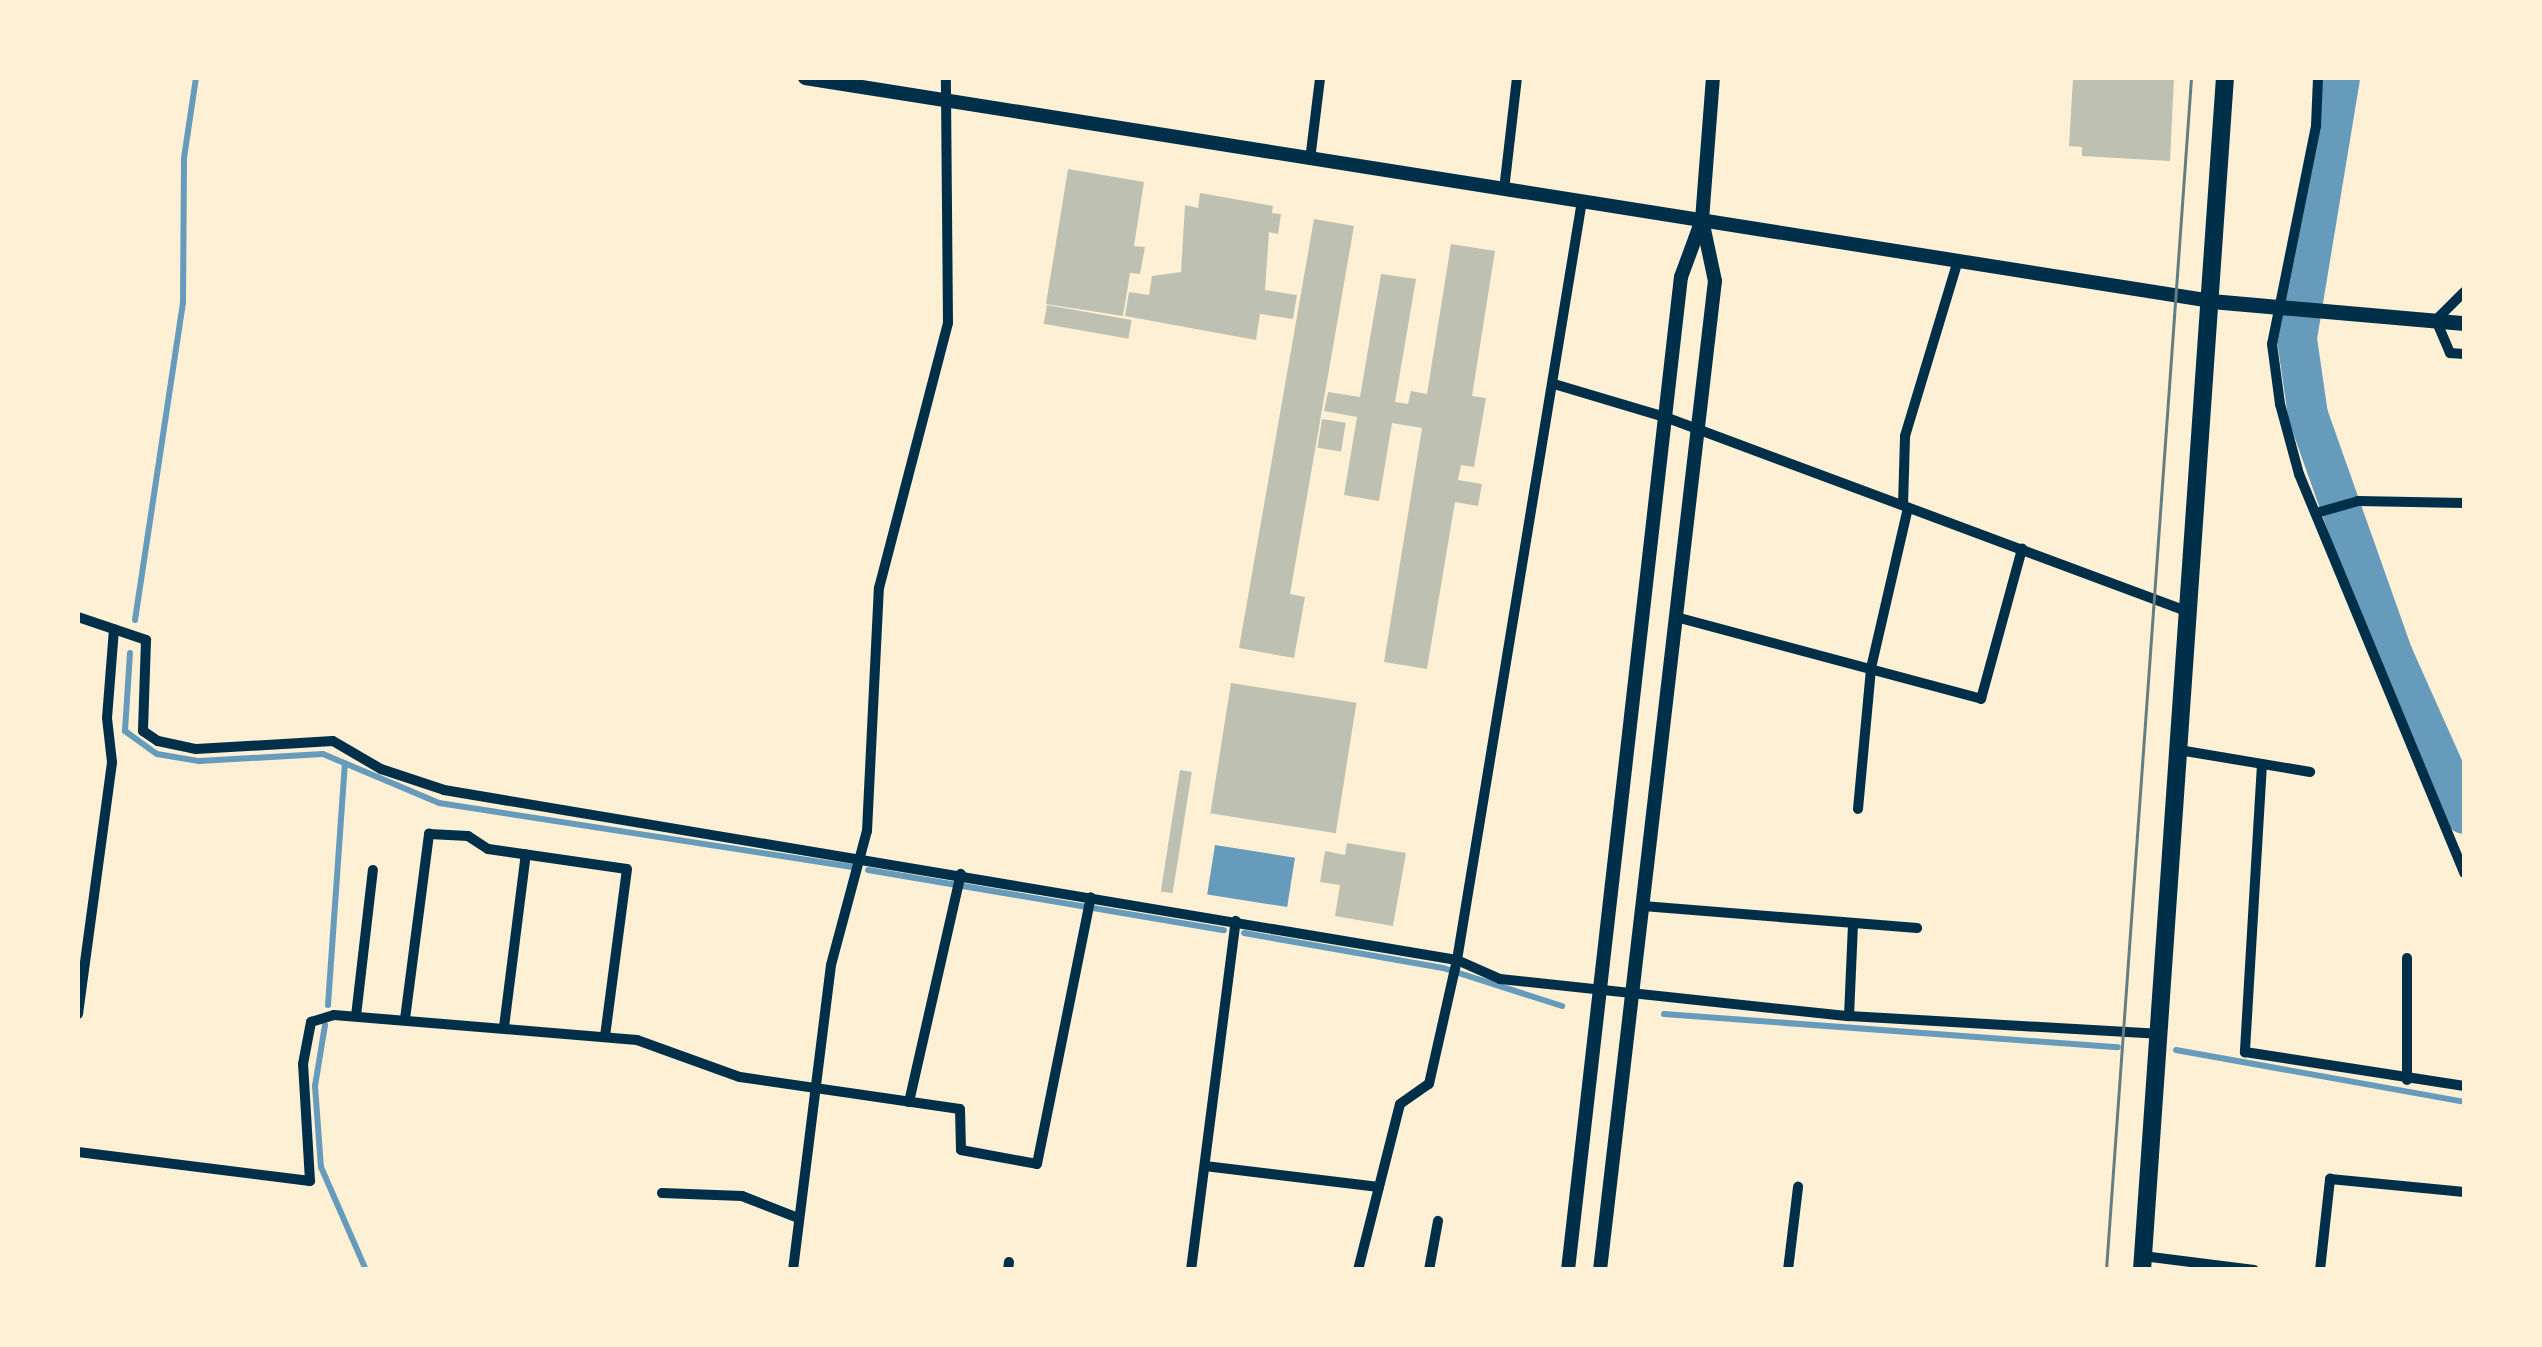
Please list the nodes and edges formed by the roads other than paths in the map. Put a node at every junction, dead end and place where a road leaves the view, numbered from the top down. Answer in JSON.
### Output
{"nodes":[{"id":1,"x":804,"y":78,"type":"edge"},
{"id":2,"x":946,"y":78,"type":"edge"},
{"id":3,"x":1320,"y":78,"type":"edge"},
{"id":4,"x":1517,"y":78,"type":"edge"},
{"id":5,"x":1713,"y":78,"type":"edge"},
{"id":6,"x":2225,"y":78,"type":"edge"},
{"id":7,"x":2318,"y":78,"type":"edge"},
{"id":8,"x":944,"y":100,"type":"junction"},
{"id":9,"x":1310,"y":160,"type":"junction"},
{"id":10,"x":1504,"y":190,"type":"junction"},
{"id":11,"x":1582,"y":201,"type":"junction"},
{"id":12,"x":1702,"y":220,"type":"junction"},
{"id":13,"x":1958,"y":261,"type":"junction"},
{"id":14,"x":2464,"y":292,"type":"edge"},
{"id":15,"x":2212,"y":301,"type":"junction"},
{"id":16,"x":2284,"y":308,"type":"junction"},
{"id":17,"x":2436,"y":320,"type":"junction"},
{"id":18,"x":2464,"y":323,"type":"edge"},
{"id":19,"x":2464,"y":354,"type":"edge"},
{"id":20,"x":1554,"y":384,"type":"junction"},
{"id":21,"x":1665,"y":417,"type":"junction"},
{"id":22,"x":1698,"y":430,"type":"junction"},
{"id":23,"x":2464,"y":503,"type":"edge"},
{"id":24,"x":1906,"y":506,"type":"junction"},
{"id":25,"x":2316,"y":513,"type":"junction"},
{"id":26,"x":2022,"y":549,"type":"junction"},
{"id":27,"x":2190,"y":612,"type":"junction"},
{"id":28,"x":78,"y":617,"type":"edge"},
{"id":29,"x":1676,"y":617,"type":"junction"},
{"id":30,"x":114,"y":629,"type":"junction"},
{"id":31,"x":1871,"y":668,"type":"junction"},
{"id":32,"x":2180,"y":750,"type":"junction"},
{"id":33,"x":2262,"y":764,"type":"junction"},
{"id":34,"x":2310,"y":772,"type":"dead end"},
{"id":35,"x":1858,"y":809,"type":"dead end"},
{"id":36,"x":526,"y":854,"type":"junction"},
{"id":37,"x":864,"y":858,"type":"junction"},
{"id":38,"x":373,"y":870,"type":"dead end"},
{"id":39,"x":961,"y":874,"type":"junction"},
{"id":40,"x":2464,"y":874,"type":"edge"},
{"id":41,"x":1091,"y":896,"type":"junction"},
{"id":42,"x":1643,"y":906,"type":"junction"},
{"id":43,"x":1236,"y":921,"type":"junction"},
{"id":44,"x":1853,"y":924,"type":"junction"},
{"id":45,"x":1917,"y":928,"type":"dead end"},
{"id":46,"x":2406,"y":958,"type":"dead end"},
{"id":47,"x":1458,"y":960,"type":"junction"},
{"id":48,"x":1599,"y":992,"type":"junction"},
{"id":49,"x":1632,"y":997,"type":"junction"},
{"id":50,"x":78,"y":1014,"type":"edge"},
{"id":51,"x":356,"y":1016,"type":"junction"},
{"id":52,"x":1849,"y":1016,"type":"junction"},
{"id":53,"x":405,"y":1019,"type":"junction"},
{"id":54,"x":504,"y":1027,"type":"junction"},
{"id":55,"x":605,"y":1034,"type":"junction"},
{"id":56,"x":2156,"y":1034,"type":"junction"},
{"id":57,"x":2407,"y":1080,"type":"junction"},
{"id":58,"x":2464,"y":1086,"type":"edge"},
{"id":59,"x":814,"y":1089,"type":"junction"},
{"id":60,"x":909,"y":1102,"type":"junction"},
{"id":61,"x":78,"y":1152,"type":"edge"},
{"id":62,"x":1205,"y":1166,"type":"junction"},
{"id":63,"x":1379,"y":1187,"type":"junction"},
{"id":64,"x":1798,"y":1188,"type":"dead end"},
{"id":65,"x":2464,"y":1192,"type":"edge"},
{"id":66,"x":662,"y":1193,"type":"dead end"},
{"id":67,"x":798,"y":1218,"type":"junction"},
{"id":68,"x":1438,"y":1221,"type":"dead end"},
{"id":69,"x":2142,"y":1263,"type":"edge"},
{"id":70,"x":792,"y":1270,"type":"edge"},
{"id":71,"x":1192,"y":1270,"type":"edge"},
{"id":72,"x":1358,"y":1270,"type":"edge"},
{"id":73,"x":1429,"y":1270,"type":"edge"},
{"id":74,"x":1568,"y":1270,"type":"edge"},
{"id":75,"x":1600,"y":1270,"type":"edge"},
{"id":76,"x":1788,"y":1270,"type":"edge"},
{"id":77,"x":2254,"y":1270,"type":"edge"},
{"id":78,"x":2320,"y":1270,"type":"edge"}],
"edges":[{"from":1,"to":8,"type":"street"},
{"from":2,"to":8,"type":"street"},
{"from":3,"to":9,"type":"street"},
{"from":4,"to":10,"type":"street"},
{"from":5,"to":12,"type":"street"},
{"from":6,"to":15,"type":"highway"},
{"from":7,"to":16,"type":"street"},
{"from":8,"to":9,"type":"street"},
{"from":8,"to":37,"type":"street"},
{"from":9,"to":10,"type":"street"},
{"from":10,"to":11,"type":"street"},
{"from":11,"to":12,"type":"street"},
{"from":11,"to":20,"type":"street"},
{"from":12,"to":13,"type":"street"},
{"from":12,"to":21,"type":"street"},
{"from":12,"to":22,"type":"street"},
{"from":13,"to":15,"type":"street"},
{"from":13,"to":24,"type":"street"},
{"from":14,"to":17,"type":"street"},
{"from":15,"to":16,"type":"main road"},
{"from":15,"to":27,"type":"highway"},
{"from":16,"to":17,"type":"main road"},
{"from":16,"to":25,"type":"street"},
{"from":17,"to":18,"type":"main road"},
{"from":17,"to":19,"type":"street"},
{"from":20,"to":21,"type":"street"},
{"from":20,"to":47,"type":"street"},
{"from":21,"to":22,"type":"street"},
{"from":21,"to":48,"type":"street"},
{"from":22,"to":24,"type":"street"},
{"from":22,"to":29,"type":"street"},
{"from":23,"to":25,"type":"street"},
{"from":24,"to":26,"type":"street"},
{"from":24,"to":31,"type":"street"},
{"from":25,"to":40,"type":"street"},
{"from":26,"to":27,"type":"street"},
{"from":26,"to":31,"type":"street"},
{"from":27,"to":32,"type":"highway"},
{"from":28,"to":30,"type":"street"},
{"from":29,"to":31,"type":"street"},
{"from":29,"to":42,"type":"street"},
{"from":30,"to":37,"type":"street"},
{"from":30,"to":50,"type":"street"},
{"from":31,"to":35,"type":"street"},
{"from":32,"to":33,"type":"street"},
{"from":32,"to":56,"type":"highway"},
{"from":33,"to":34,"type":"street"},
{"from":33,"to":57,"type":"street"},
{"from":36,"to":53,"type":"street"},
{"from":36,"to":54,"type":"street"},
{"from":36,"to":55,"type":"street"},
{"from":37,"to":39,"type":"street"},
{"from":37,"to":59,"type":"street"},
{"from":38,"to":51,"type":"street"},
{"from":39,"to":41,"type":"street"},
{"from":39,"to":60,"type":"street"},
{"from":41,"to":43,"type":"street"},
{"from":41,"to":60,"type":"street"},
{"from":42,"to":44,"type":"street"},
{"from":42,"to":49,"type":"street"},
{"from":43,"to":47,"type":"street"},
{"from":43,"to":62,"type":"street"},
{"from":44,"to":45,"type":"street"},
{"from":44,"to":52,"type":"street"},
{"from":46,"to":57,"type":"street"},
{"from":47,"to":48,"type":"street"},
{"from":47,"to":63,"type":"street"},
{"from":48,"to":49,"type":"street"},
{"from":48,"to":74,"type":"street"},
{"from":49,"to":52,"type":"street"},
{"from":49,"to":75,"type":"street"},
{"from":51,"to":53,"type":"street"},
{"from":51,"to":61,"type":"street"},
{"from":52,"to":56,"type":"street"},
{"from":53,"to":54,"type":"street"},
{"from":54,"to":55,"type":"street"},
{"from":55,"to":59,"type":"street"},
{"from":56,"to":69,"type":"highway"},
{"from":57,"to":58,"type":"street"},
{"from":59,"to":60,"type":"street"},
{"from":59,"to":67,"type":"street"},
{"from":62,"to":63,"type":"street"},
{"from":62,"to":71,"type":"street"},
{"from":63,"to":72,"type":"street"},
{"from":64,"to":76,"type":"street"},
{"from":65,"to":78,"type":"street"},
{"from":66,"to":67,"type":"street"},
{"from":67,"to":70,"type":"street"},
{"from":68,"to":73,"type":"street"},
{"from":69,"to":77,"type":"street"}]}
